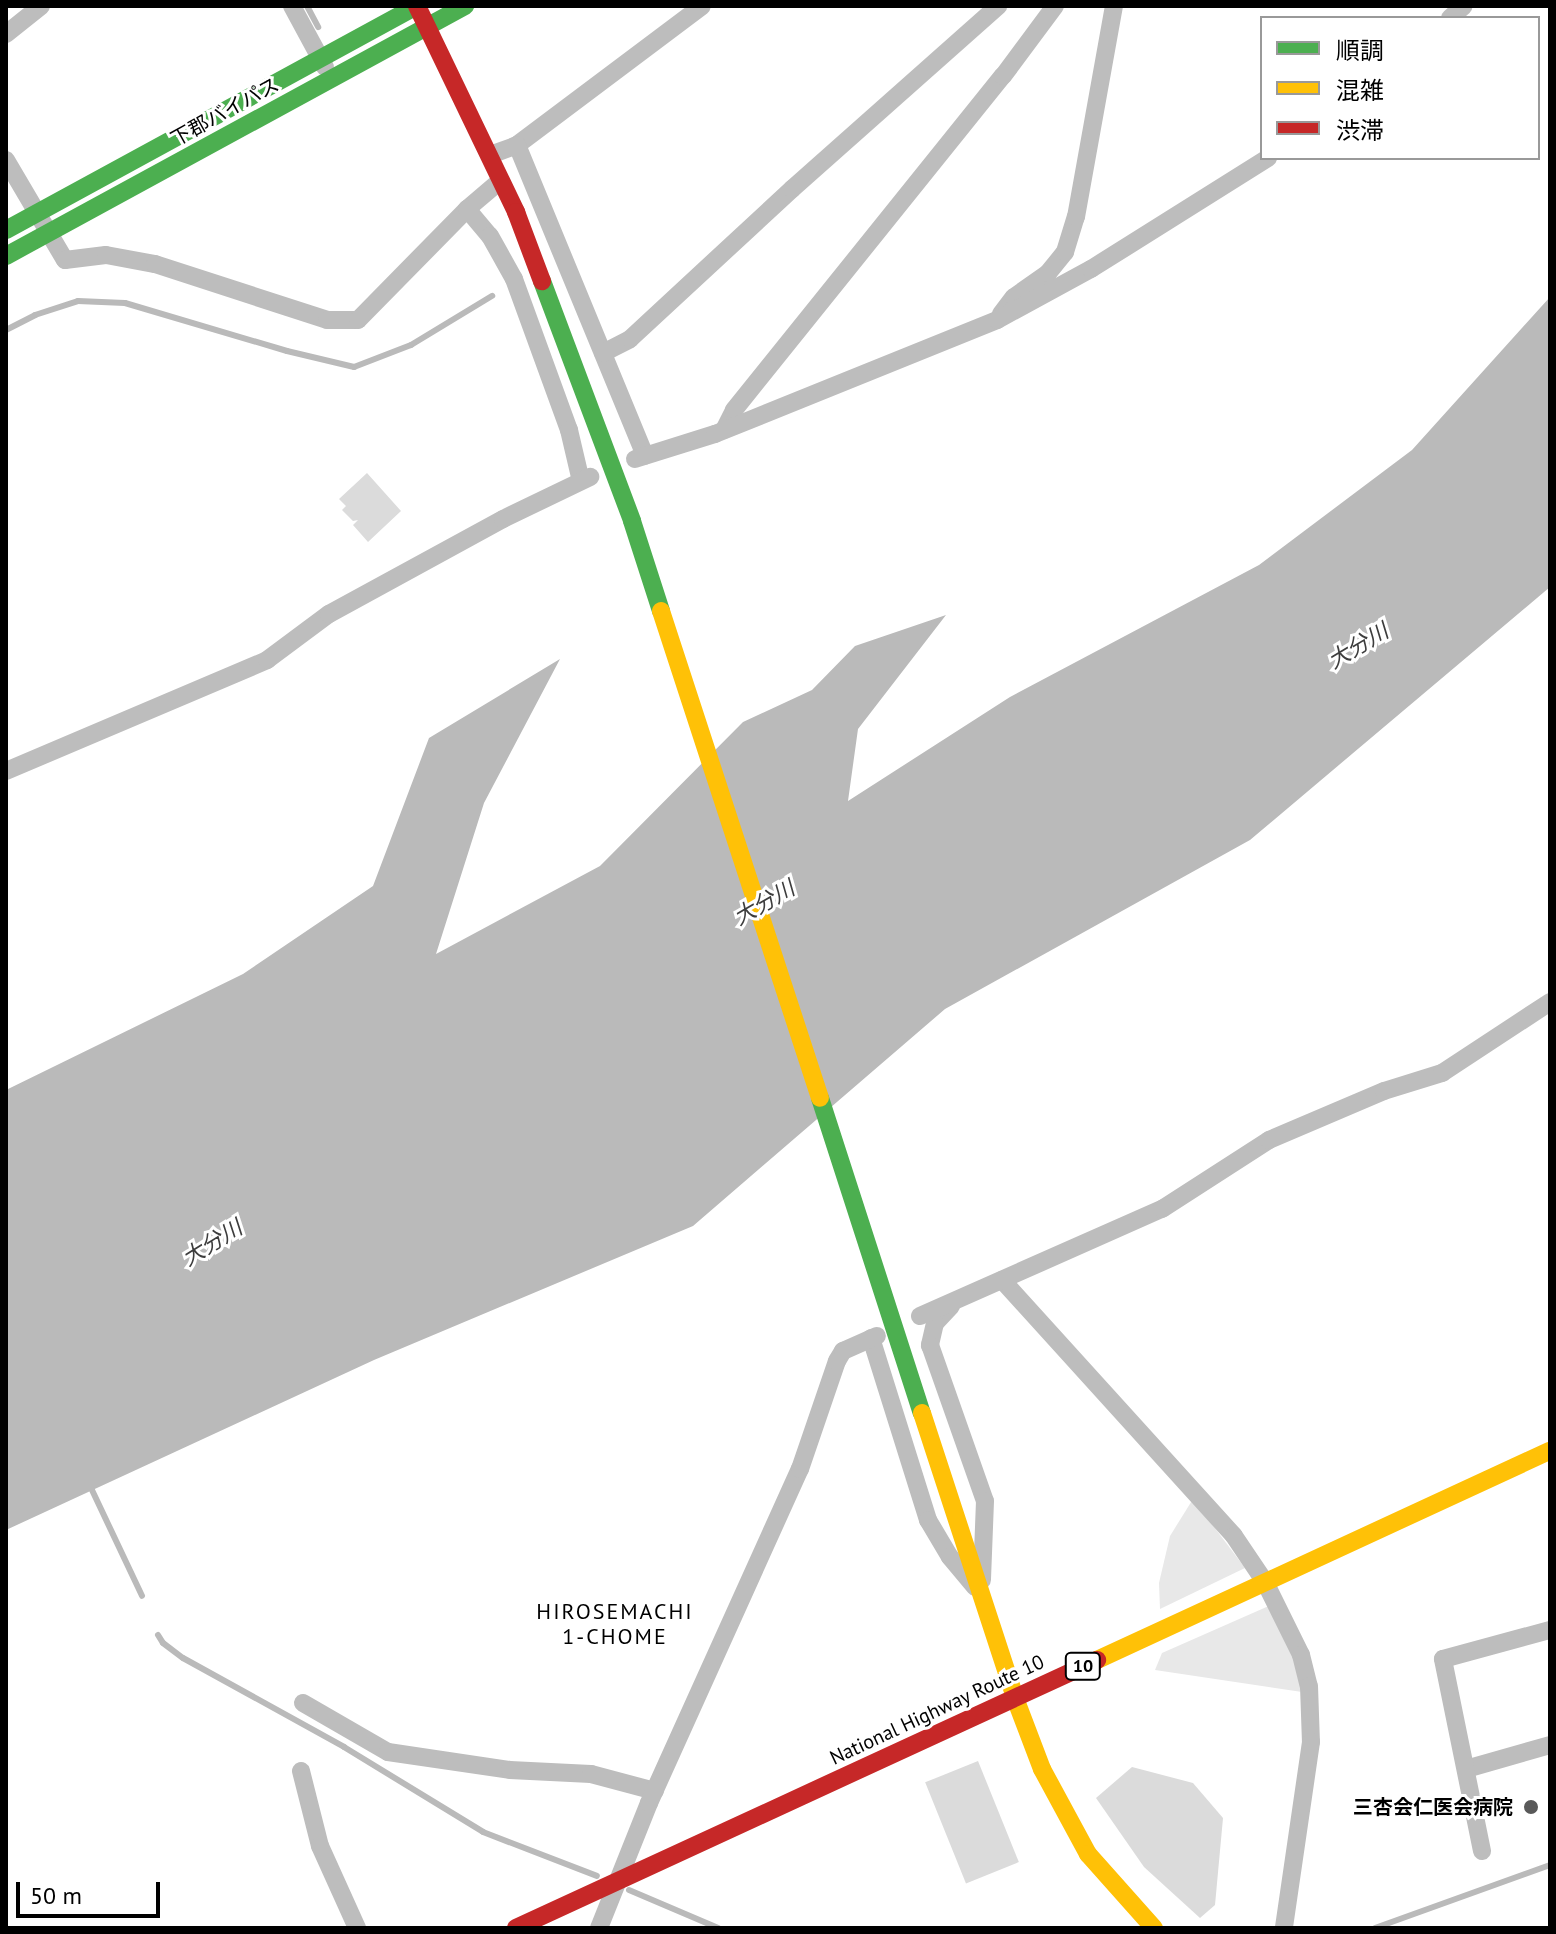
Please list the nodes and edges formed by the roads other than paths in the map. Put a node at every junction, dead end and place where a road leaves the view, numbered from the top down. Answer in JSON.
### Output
{"nodes":[{"id":1,"x":41,"y":6,"type":"edge"},
{"id":2,"x":292,"y":6,"type":"edge"},
{"id":3,"x":417,"y":6,"type":"edge"},
{"id":4,"x":465,"y":6,"type":"edge"},
{"id":5,"x":702,"y":6,"type":"edge"},
{"id":6,"x":998,"y":6,"type":"edge"},
{"id":7,"x":1055,"y":6,"type":"edge"},
{"id":8,"x":1114,"y":6,"type":"edge"},
{"id":9,"x":427,"y":27,"type":"junction"},
{"id":10,"x":6,"y":34,"type":"edge"},
{"id":11,"x":321,"y":58,"type":"junction"},
{"id":12,"x":331,"y":79,"type":"junction"},
{"id":13,"x":517,"y":145,"type":"junction"},
{"id":14,"x":490,"y":155,"type":"junction"},
{"id":15,"x":6,"y":160,"type":"edge"},
{"id":16,"x":1265,"y":160,"type":"edge"},
{"id":17,"x":500,"y":181,"type":"junction"},
{"id":18,"x":467,"y":209,"type":"junction"},
{"id":19,"x":37,"y":213,"type":"junction"},
{"id":20,"x":6,"y":230,"type":"edge"},
{"id":21,"x":48,"y":233,"type":"junction"},
{"id":22,"x":6,"y":256,"type":"edge"},
{"id":23,"x":997,"y":320,"type":"junction"},
{"id":24,"x":603,"y":353,"type":"junction"},
{"id":25,"x":724,"y":430,"type":"junction"},
{"id":26,"x":6,"y":771,"type":"edge"},
{"id":27,"x":1550,"y":1002,"type":"edge"},
{"id":28,"x":1002,"y":1280,"type":"junction"},
{"id":29,"x":960,"y":1299,"type":"junction"},
{"id":30,"x":920,"y":1316,"type":"dead end"},
{"id":31,"x":1550,"y":1451,"type":"edge"},
{"id":32,"x":1265,"y":1582,"type":"junction"},
{"id":33,"x":982,"y":1596,"type":"junction"},
{"id":34,"x":1550,"y":1630,"type":"edge"},
{"id":35,"x":1015,"y":1698,"type":"junction"},
{"id":36,"x":303,"y":1703,"type":"dead end"},
{"id":37,"x":1550,"y":1745,"type":"edge"},
{"id":38,"x":1466,"y":1769,"type":"junction"},
{"id":39,"x":301,"y":1771,"type":"dead end"},
{"id":40,"x":655,"y":1791,"type":"junction"},
{"id":41,"x":1482,"y":1851,"type":"dead end"},
{"id":42,"x":614,"y":1886,"type":"junction"},
{"id":43,"x":357,"y":1928,"type":"edge"},
{"id":44,"x":516,"y":1928,"type":"edge"},
{"id":45,"x":599,"y":1928,"type":"edge"},
{"id":46,"x":1154,"y":1928,"type":"edge"},
{"id":47,"x":1284,"y":1928,"type":"edge"}],
"edges":[{"from":1,"to":10,"type":"street"},
{"from":2,"to":11,"type":"street"},
{"from":3,"to":9,"type":"main road"},
{"from":3,"to":11,"type":"main road"},
{"from":4,"to":9,"type":"main road","name":"下郡バイパス"},
{"from":5,"to":13,"type":"street"},
{"from":6,"to":24,"type":"street"},
{"from":7,"to":25,"type":"street"},
{"from":8,"to":23,"type":"street"},
{"from":9,"to":12,"type":"main road","name":"下郡バイパス"},
{"from":9,"to":14,"type":"main road"},
{"from":11,"to":12,"type":"street"},
{"from":11,"to":19,"type":"main road"},
{"from":12,"to":21,"type":"main road","name":"下郡バイパス"},
{"from":13,"to":14,"type":"street"},
{"from":13,"to":24,"type":"street"},
{"from":14,"to":17,"type":"main road"},
{"from":15,"to":19,"type":"street"},
{"from":16,"to":23,"type":"street"},
{"from":17,"to":18,"type":"street"},
{"from":17,"to":33,"type":"main road"},
{"from":18,"to":21,"type":"street"},
{"from":18,"to":26,"type":"street"},
{"from":19,"to":20,"type":"main road"},
{"from":19,"to":21,"type":"street"},
{"from":21,"to":22,"type":"main road","name":"下郡バイパス"},
{"from":23,"to":25,"type":"street"},
{"from":24,"to":25,"type":"street"},
{"from":27,"to":28,"type":"street"},
{"from":28,"to":29,"type":"street"},
{"from":28,"to":32,"type":"street"},
{"from":29,"to":30,"type":"street"},
{"from":29,"to":33,"type":"street"},
{"from":31,"to":32,"type":"main road","name":"National Highway Route 10","number":"10"},
{"from":32,"to":35,"type":"main road","name":"National Highway Route 10","number":"10"},
{"from":32,"to":47,"type":"street"},
{"from":33,"to":35,"type":"main road"},
{"from":33,"to":40,"type":"street"},
{"from":34,"to":38,"type":"street"},
{"from":35,"to":42,"type":"main road","name":"National Highway Route 10","number":"10"},
{"from":35,"to":46,"type":"main road"},
{"from":36,"to":40,"type":"street"},
{"from":37,"to":38,"type":"street"},
{"from":38,"to":41,"type":"street"},
{"from":39,"to":43,"type":"street"},
{"from":40,"to":42,"type":"street"},
{"from":42,"to":44,"type":"main road","name":"National Highway Route 10","number":"10"},
{"from":42,"to":45,"type":"street"}]}
